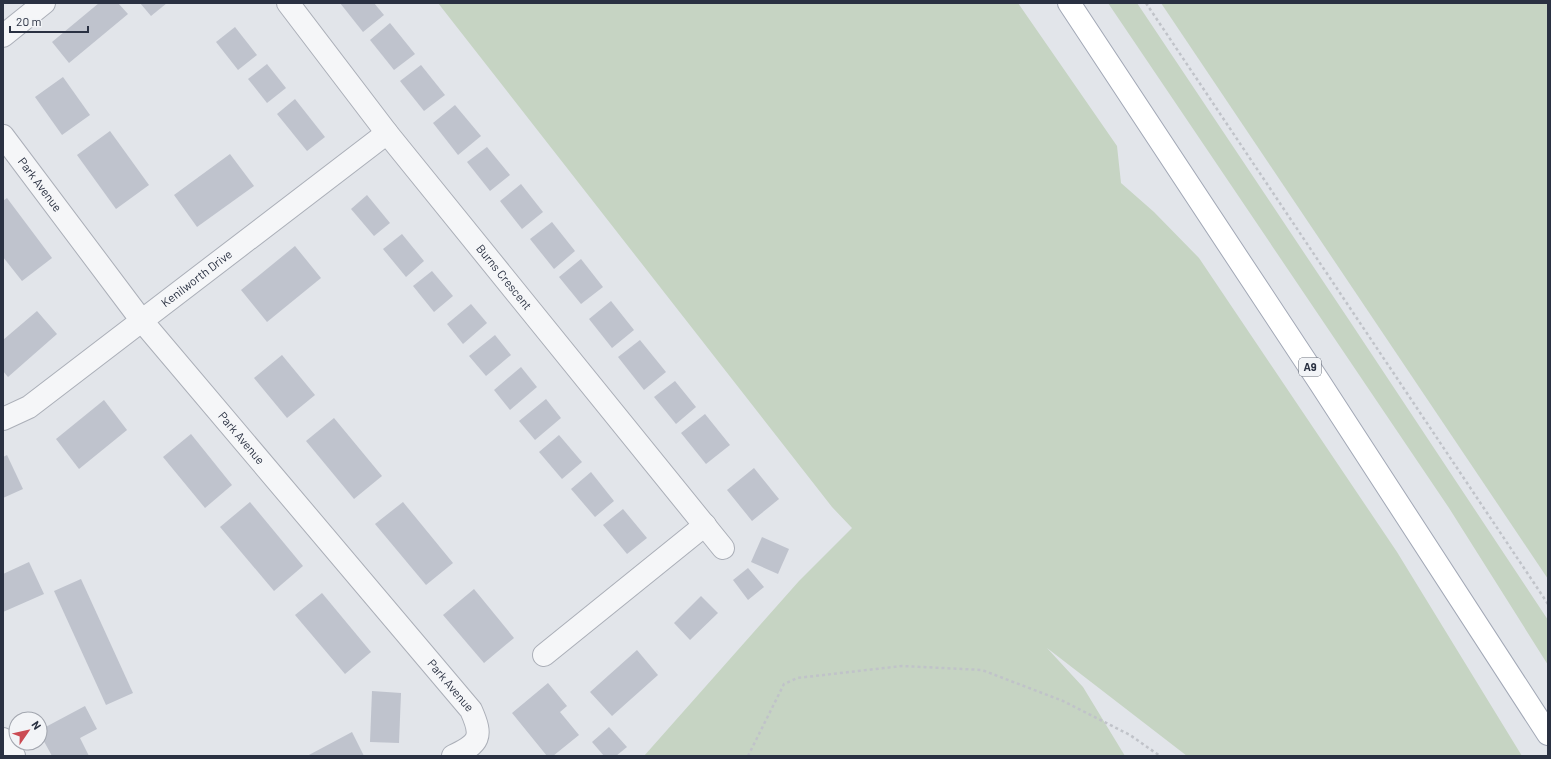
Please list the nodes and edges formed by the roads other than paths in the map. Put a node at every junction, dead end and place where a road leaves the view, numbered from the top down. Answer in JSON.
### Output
{"nodes":[{"id":1,"x":44,"y":3,"type":"edge"},
{"id":2,"x":288,"y":3,"type":"edge"},
{"id":3,"x":1069,"y":3,"type":"edge"},
{"id":4,"x":3,"y":36,"type":"edge"},
{"id":5,"x":388,"y":133,"type":"junction"},
{"id":6,"x":3,"y":136,"type":"edge"},
{"id":7,"x":142,"y":321,"type":"junction"},
{"id":8,"x":3,"y":419,"type":"edge"},
{"id":9,"x":705,"y":525,"type":"junction"},
{"id":10,"x":723,"y":548,"type":"dead end"},
{"id":11,"x":544,"y":655,"type":"dead end"},
{"id":12,"x":1548,"y":734,"type":"edge"},
{"id":13,"x":3,"y":739,"type":"edge"},
{"id":14,"x":14,"y":756,"type":"edge"},
{"id":15,"x":453,"y":756,"type":"edge"}],
"edges":[{"from":1,"to":4,"type":"street"},
{"from":2,"to":5,"type":"street","name":"Burns Crescent"},
{"from":3,"to":12,"type":"main road","number":"A9"},
{"from":5,"to":7,"type":"street","name":"Kenilworth Drive"},
{"from":5,"to":9,"type":"street","name":"Burns Crescent"},
{"from":6,"to":7,"type":"street","name":"Park Avenue"},
{"from":7,"to":8,"type":"street","name":"Kenilworth Drive"},
{"from":7,"to":15,"type":"street","name":"Park Avenue"},
{"from":9,"to":10,"type":"street","name":"Burns Crescent"},
{"from":9,"to":11,"type":"street"},
{"from":13,"to":14,"type":"street"}]}
